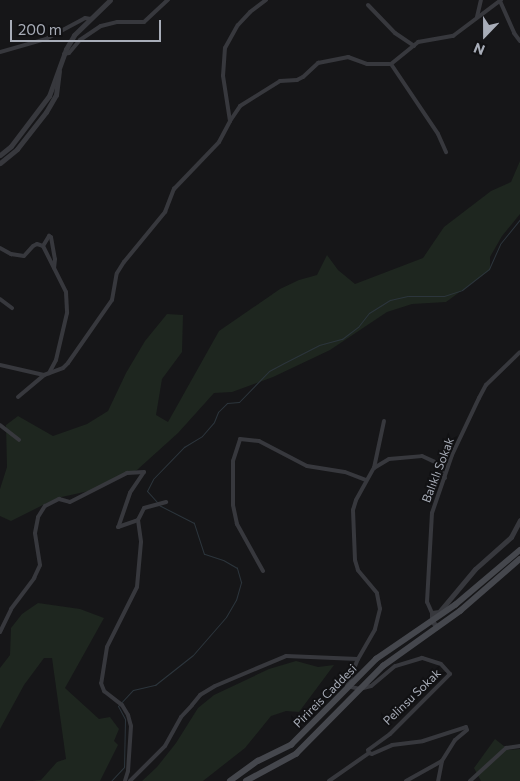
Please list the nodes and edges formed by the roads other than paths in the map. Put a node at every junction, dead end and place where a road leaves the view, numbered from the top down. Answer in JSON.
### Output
{"nodes":[{"id":1,"x":110,"y":0,"type":"edge"},
{"id":2,"x":168,"y":0,"type":"edge"},
{"id":3,"x":266,"y":0,"type":"edge"},
{"id":4,"x":481,"y":0,"type":"edge"},
{"id":5,"x":501,"y":1,"type":"edge"},
{"id":6,"x":368,"y":5,"type":"dead end"},
{"id":7,"x":477,"y":18,"type":"junction"},
{"id":8,"x":92,"y":19,"type":"junction"},
{"id":9,"x":520,"y":41,"type":"edge"},
{"id":10,"x":414,"y":46,"type":"junction"},
{"id":11,"x":0,"y":52,"type":"edge"},
{"id":12,"x":64,"y":54,"type":"junction"},
{"id":13,"x":391,"y":64,"type":"junction"},
{"id":14,"x":59,"y":71,"type":"junction"},
{"id":15,"x":230,"y":121,"type":"junction"},
{"id":16,"x":446,"y":152,"type":"dead end"},
{"id":17,"x":0,"y":155,"type":"edge"},
{"id":18,"x":0,"y":163,"type":"edge"},
{"id":19,"x":43,"y":246,"type":"junction"},
{"id":20,"x":0,"y":248,"type":"edge"},
{"id":21,"x":54,"y":268,"type":"junction"},
{"id":22,"x":0,"y":299,"type":"edge"},
{"id":23,"x":12,"y":308,"type":"dead end"},
{"id":24,"x":520,"y":352,"type":"edge"},
{"id":25,"x":0,"y":365,"type":"edge"},
{"id":26,"x":47,"y":374,"type":"junction"},
{"id":27,"x":18,"y":397,"type":"dead end"},
{"id":28,"x":384,"y":421,"type":"dead end"},
{"id":29,"x":0,"y":425,"type":"edge"},
{"id":30,"x":19,"y":440,"type":"dead end"},
{"id":31,"x":374,"y":468,"type":"junction"},
{"id":32,"x":445,"y":478,"type":"junction"},
{"id":33,"x":366,"y":480,"type":"junction"},
{"id":34,"x":162,"y":503,"type":"dead end"},
{"id":35,"x":138,"y":520,"type":"junction"},
{"id":36,"x":520,"y":520,"type":"edge"},
{"id":37,"x":520,"y":550,"type":"edge"},
{"id":38,"x":520,"y":559,"type":"edge"},
{"id":39,"x":263,"y":570,"type":"dead end"},
{"id":40,"x":432,"y":613,"type":"junction"},
{"id":41,"x":432,"y":621,"type":"junction"},
{"id":42,"x":437,"y":627,"type":"junction"},
{"id":43,"x":0,"y":632,"type":"edge"},
{"id":44,"x":358,"y":659,"type":"junction"},
{"id":45,"x":347,"y":686,"type":"junction"},
{"id":46,"x":360,"y":689,"type":"junction"},
{"id":47,"x":520,"y":746,"type":"edge"},
{"id":48,"x":369,"y":753,"type":"junction"},
{"id":49,"x":442,"y":761,"type":"junction"},
{"id":50,"x":125,"y":781,"type":"edge"},
{"id":51,"x":130,"y":781,"type":"edge"},
{"id":52,"x":230,"y":781,"type":"edge"},
{"id":53,"x":246,"y":781,"type":"edge"},
{"id":54,"x":329,"y":781,"type":"edge"},
{"id":55,"x":406,"y":781,"type":"edge"},
{"id":56,"x":438,"y":781,"type":"edge"},
{"id":57,"x":470,"y":781,"type":"edge"}],
"edges":[{"from":1,"to":8,"type":"street"},
{"from":2,"to":12,"type":"street"},
{"from":3,"to":15,"type":"street"},
{"from":4,"to":7,"type":"street"},
{"from":5,"to":7,"type":"street"},
{"from":5,"to":9,"type":"street"},
{"from":6,"to":10,"type":"street"},
{"from":7,"to":10,"type":"street"},
{"from":8,"to":11,"type":"street"},
{"from":8,"to":12,"type":"street"},
{"from":10,"to":13,"type":"street"},
{"from":12,"to":14,"type":"street"},
{"from":13,"to":15,"type":"street"},
{"from":13,"to":16,"type":"street"},
{"from":14,"to":17,"type":"street"},
{"from":14,"to":18,"type":"street"},
{"from":15,"to":26,"type":"street"},
{"from":19,"to":20,"type":"street"},
{"from":19,"to":21,"type":"street"},
{"from":19,"to":21,"type":"street"},
{"from":21,"to":26,"type":"street"},
{"from":22,"to":23,"type":"street"},
{"from":24,"to":32,"type":"street","name":"Balıklı Sokak"},
{"from":25,"to":26,"type":"street"},
{"from":26,"to":27,"type":"street"},
{"from":28,"to":31,"type":"street"},
{"from":29,"to":30,"type":"street"},
{"from":31,"to":32,"type":"street"},
{"from":31,"to":33,"type":"street"},
{"from":32,"to":40,"type":"street","name":"Balıklı Sokak"},
{"from":33,"to":39,"type":"street"},
{"from":33,"to":44,"type":"street"},
{"from":34,"to":35,"type":"street"},
{"from":35,"to":43,"type":"street"},
{"from":35,"to":50,"type":"street"},
{"from":36,"to":40,"type":"street"},
{"from":37,"to":41,"type":"main road","name":"Pirireis Caddesi"},
{"from":38,"to":42,"type":"main road","name":"Pirireis Caddesi"},
{"from":40,"to":41,"type":"street"},
{"from":41,"to":42,"type":"street"},
{"from":41,"to":45,"type":"main road","name":"Pirireis Caddesi"},
{"from":42,"to":46,"type":"main road","name":"Pirireis Caddesi"},
{"from":44,"to":45,"type":"street"},
{"from":44,"to":51,"type":"street"},
{"from":45,"to":46,"type":"street"},
{"from":45,"to":52,"type":"main road","name":"Pirireis Caddesi"},
{"from":46,"to":48,"type":"street","name":"Pelinsu Sokak"},
{"from":46,"to":53,"type":"main road","name":"Pirireis Caddesi"},
{"from":47,"to":57,"type":"street"},
{"from":48,"to":49,"type":"street"},
{"from":48,"to":54,"type":"street"},
{"from":49,"to":55,"type":"street"},
{"from":49,"to":56,"type":"street"}]}
